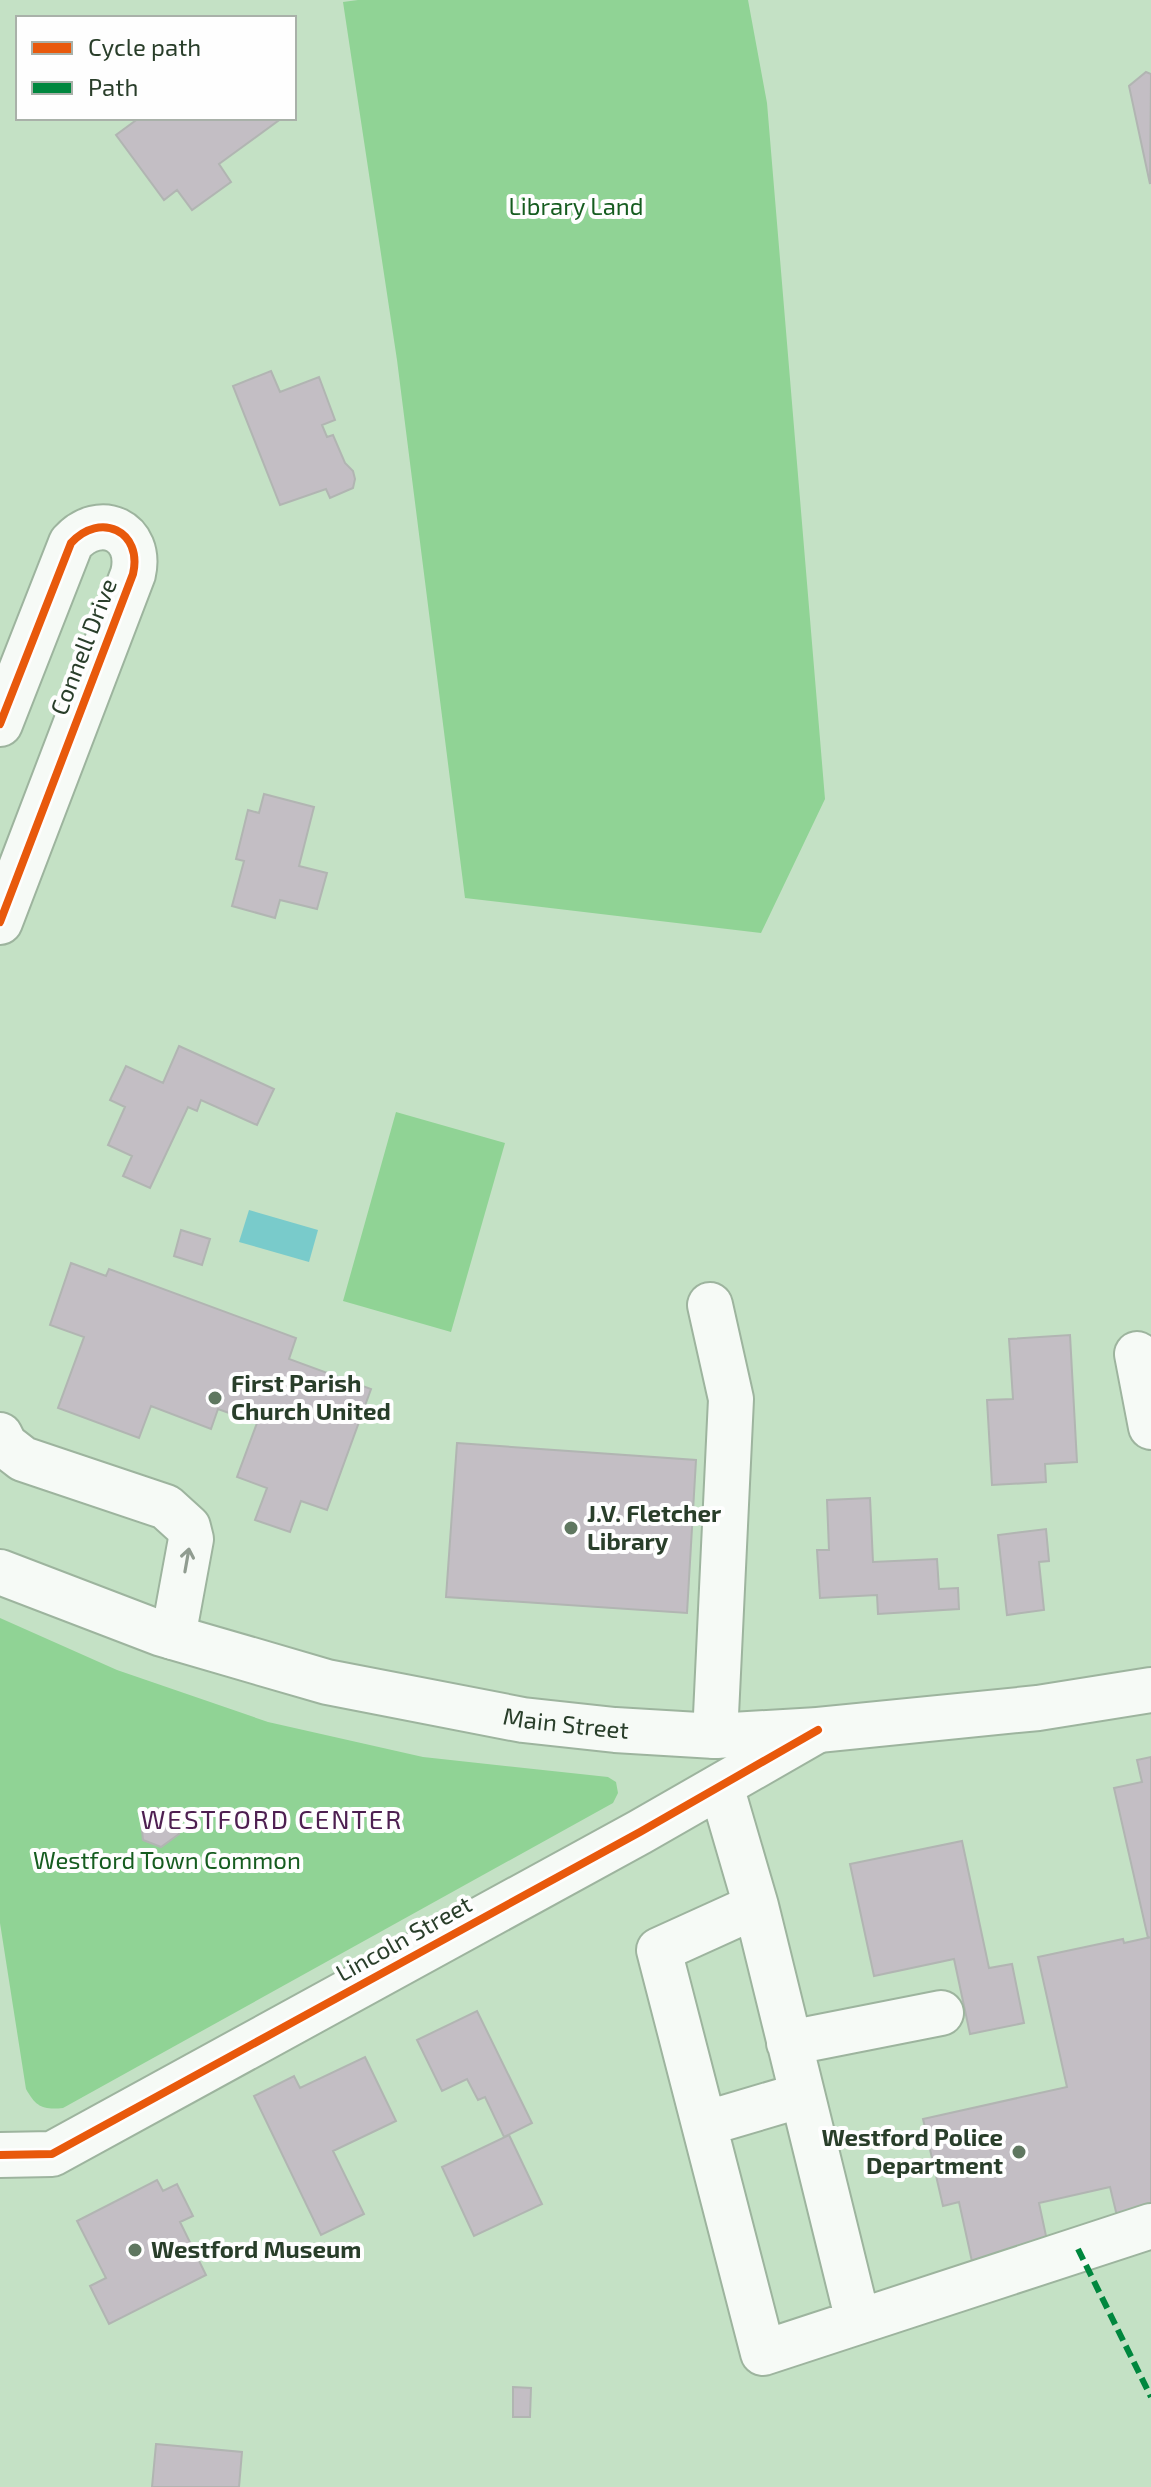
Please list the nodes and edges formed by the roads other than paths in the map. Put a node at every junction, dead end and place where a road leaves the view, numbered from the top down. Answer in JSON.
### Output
{"nodes":[{"id":1,"x":0,"y":724,"type":"edge"},
{"id":2,"x":0,"y":922,"type":"edge"},
{"id":3,"x":710,"y":1305,"type":"dead end"},
{"id":4,"x":1137,"y":1354,"type":"dead end"},
{"id":5,"x":1151,"y":1427,"type":"edge"},
{"id":6,"x":0,"y":1435,"type":"edge"},
{"id":7,"x":0,"y":1572,"type":"edge"},
{"id":8,"x":173,"y":1637,"type":"junction"},
{"id":9,"x":1151,"y":1690,"type":"edge"},
{"id":10,"x":818,"y":1730,"type":"junction"},
{"id":11,"x":715,"y":1736,"type":"junction"},
{"id":12,"x":721,"y":1786,"type":"junction"},
{"id":13,"x":756,"y":1906,"type":"junction"},
{"id":14,"x":941,"y":2013,"type":"dead end"},
{"id":15,"x":789,"y":2043,"type":"junction"},
{"id":16,"x":802,"y":2095,"type":"junction"},
{"id":17,"x":704,"y":2124,"type":"junction"},
{"id":18,"x":0,"y":2155,"type":"edge"},
{"id":19,"x":1151,"y":2226,"type":"edge"},
{"id":20,"x":858,"y":2321,"type":"junction"}],
"edges":[{"from":1,"to":2,"type":"street","name":"Connell Drive"},
{"from":3,"to":11,"type":"street"},
{"from":4,"to":5,"type":"street"},
{"from":8,"to":6,"type":"street","one_way":true},
{"from":7,"to":8,"type":"street","name":"Main Street"},
{"from":8,"to":11,"type":"street","name":"Main Street"},
{"from":9,"to":10,"type":"street","name":"Main Street"},
{"from":10,"to":11,"type":"street","name":"Main Street"},
{"from":10,"to":12,"type":"street","name":"Lincoln Street"},
{"from":12,"to":13,"type":"street"},
{"from":12,"to":18,"type":"street","name":"Lincoln Street"},
{"from":13,"to":15,"type":"street"},
{"from":13,"to":17,"type":"street"},
{"from":14,"to":15,"type":"street"},
{"from":15,"to":16,"type":"street"},
{"from":16,"to":17,"type":"street"},
{"from":16,"to":20,"type":"street"},
{"from":17,"to":20,"type":"street"},
{"from":19,"to":20,"type":"street"}]}
